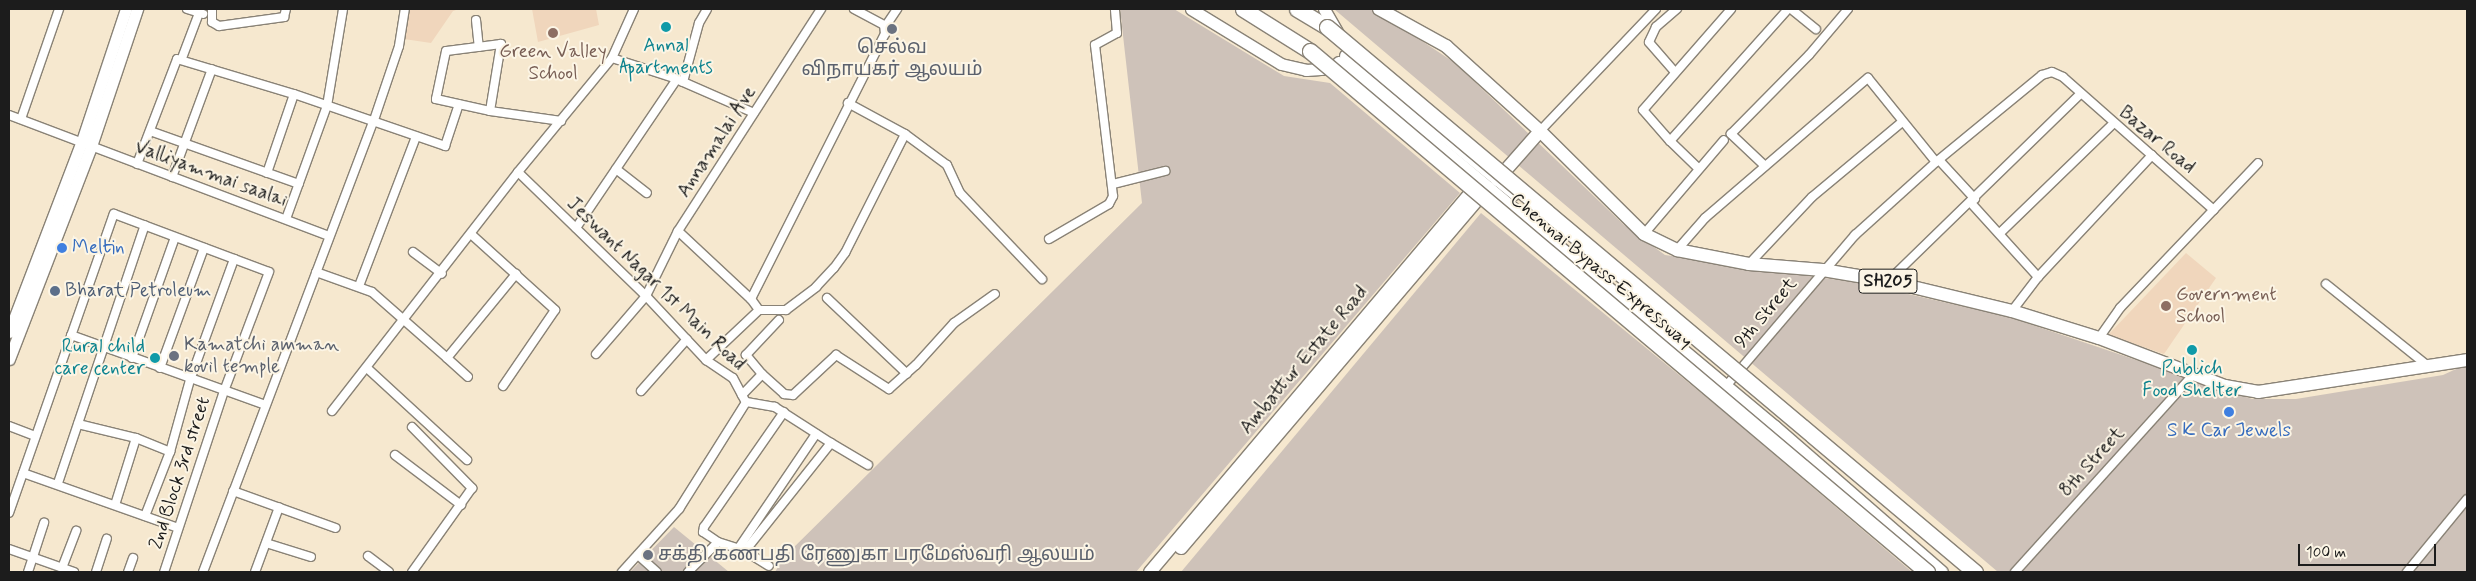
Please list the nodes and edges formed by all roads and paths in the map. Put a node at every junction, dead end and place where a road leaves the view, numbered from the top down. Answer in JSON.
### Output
{"nodes":[{"id":1,"x":59,"y":9,"type":"edge"},
{"id":2,"x":126,"y":9,"type":"edge"},
{"id":3,"x":137,"y":9,"type":"edge"},
{"id":4,"x":187,"y":9,"type":"edge"},
{"id":5,"x":286,"y":9,"type":"edge"},
{"id":6,"x":343,"y":9,"type":"edge"},
{"id":7,"x":405,"y":9,"type":"edge"},
{"id":8,"x":634,"y":9,"type":"edge"},
{"id":9,"x":707,"y":9,"type":"edge"},
{"id":10,"x":821,"y":9,"type":"edge"},
{"id":11,"x":854,"y":9,"type":"edge"},
{"id":12,"x":896,"y":9,"type":"edge"},
{"id":13,"x":1115,"y":9,"type":"edge"},
{"id":14,"x":1191,"y":9,"type":"edge"},
{"id":15,"x":1243,"y":9,"type":"edge"},
{"id":16,"x":1296,"y":9,"type":"edge"},
{"id":17,"x":1324,"y":9,"type":"edge"},
{"id":18,"x":1381,"y":9,"type":"edge"},
{"id":19,"x":1656,"y":9,"type":"edge"},
{"id":20,"x":1678,"y":9,"type":"edge"},
{"id":21,"x":1731,"y":9,"type":"edge"},
{"id":22,"x":1790,"y":9,"type":"edge"},
{"id":23,"x":1848,"y":9,"type":"edge"},
{"id":24,"x":199,"y":13,"type":"junction"},
{"id":25,"x":211,"y":13,"type":"edge"},
{"id":26,"x":476,"y":20,"type":"dead end"},
{"id":27,"x":885,"y":27,"type":"junction"},
{"id":28,"x":1816,"y":29,"type":"dead end"},
{"id":29,"x":479,"y":47,"type":"junction"},
{"id":30,"x":182,"y":58,"type":"junction"},
{"id":31,"x":612,"y":58,"type":"junction"},
{"id":32,"x":1342,"y":60,"type":"junction"},
{"id":33,"x":212,"y":69,"type":"junction"},
{"id":34,"x":1674,"y":71,"type":"junction"},
{"id":35,"x":680,"y":81,"type":"junction"},
{"id":36,"x":294,"y":94,"type":"junction"},
{"id":37,"x":2080,"y":94,"type":"junction"},
{"id":38,"x":848,"y":103,"type":"junction"},
{"id":39,"x":459,"y":104,"type":"junction"},
{"id":40,"x":327,"y":106,"type":"junction"},
{"id":41,"x":490,"y":111,"type":"junction"},
{"id":42,"x":754,"y":113,"type":"junction"},
{"id":43,"x":9,"y":116,"type":"edge"},
{"id":44,"x":21,"y":119,"type":"junction"},
{"id":45,"x":561,"y":120,"type":"junction"},
{"id":46,"x":1902,"y":122,"type":"junction"},
{"id":47,"x":373,"y":123,"type":"junction"},
{"id":48,"x":2113,"y":124,"type":"junction"},
{"id":49,"x":150,"y":131,"type":"junction"},
{"id":50,"x":1540,"y":131,"type":"junction"},
{"id":51,"x":905,"y":134,"type":"junction"},
{"id":52,"x":416,"y":137,"type":"junction"},
{"id":53,"x":1724,"y":140,"type":"dead end"},
{"id":54,"x":1670,"y":141,"type":"junction"},
{"id":55,"x":185,"y":142,"type":"junction"},
{"id":56,"x":87,"y":143,"type":"junction"},
{"id":57,"x":2152,"y":155,"type":"junction"},
{"id":58,"x":1937,"y":161,"type":"junction"},
{"id":59,"x":2258,"y":163,"type":"dead end"},
{"id":60,"x":137,"y":164,"type":"junction"},
{"id":61,"x":1765,"y":166,"type":"junction"},
{"id":62,"x":1698,"y":168,"type":"junction"},
{"id":63,"x":616,"y":169,"type":"junction"},
{"id":64,"x":1166,"y":171,"type":"dead end"},
{"id":65,"x":518,"y":172,"type":"junction"},
{"id":66,"x":267,"y":173,"type":"junction"},
{"id":67,"x":172,"y":177,"type":"junction"},
{"id":68,"x":1490,"y":180,"type":"junction"},
{"id":69,"x":300,"y":184,"type":"junction"},
{"id":70,"x":1113,"y":184,"type":"junction"},
{"id":71,"x":647,"y":194,"type":"dead end"},
{"id":72,"x":1973,"y":201,"type":"junction"},
{"id":73,"x":2214,"y":210,"type":"junction"},
{"id":74,"x":286,"y":219,"type":"junction"},
{"id":75,"x":145,"y":225,"type":"junction"},
{"id":76,"x":576,"y":228,"type":"junction"},
{"id":77,"x":678,"y":231,"type":"junction"},
{"id":78,"x":2000,"y":233,"type":"junction"},
{"id":79,"x":1644,"y":234,"type":"junction"},
{"id":80,"x":329,"y":236,"type":"junction"},
{"id":81,"x":472,"y":236,"type":"junction"},
{"id":82,"x":175,"y":237,"type":"junction"},
{"id":83,"x":1049,"y":239,"type":"dead end"},
{"id":84,"x":204,"y":248,"type":"junction"},
{"id":85,"x":1677,"y":250,"type":"junction"},
{"id":86,"x":413,"y":252,"type":"dead end"},
{"id":87,"x":234,"y":259,"type":"junction"},
{"id":88,"x":1749,"y":264,"type":"junction"},
{"id":89,"x":1823,"y":270,"type":"junction"},
{"id":90,"x":316,"y":272,"type":"junction"},
{"id":91,"x":442,"y":274,"type":"junction"},
{"id":92,"x":516,"y":274,"type":"junction"},
{"id":93,"x":2038,"y":277,"type":"junction"},
{"id":94,"x":1042,"y":279,"type":"dead end"},
{"id":95,"x":1888,"y":281,"type":"junction"},
{"id":96,"x":32,"y":284,"type":"junction"},
{"id":97,"x":2326,"y":284,"type":"dead end"},
{"id":98,"x":359,"y":286,"type":"junction"},
{"id":99,"x":995,"y":294,"type":"dead end"},
{"id":100,"x":646,"y":296,"type":"junction"},
{"id":101,"x":827,"y":298,"type":"dead end"},
{"id":102,"x":751,"y":299,"type":"junction"},
{"id":103,"x":758,"y":310,"type":"junction"},
{"id":104,"x":2012,"y":311,"type":"junction"},
{"id":105,"x":406,"y":320,"type":"junction"},
{"id":106,"x":779,"y":320,"type":"dead end"},
{"id":107,"x":9,"y":332,"type":"edge"},
{"id":108,"x":71,"y":335,"type":"junction"},
{"id":109,"x":2100,"y":338,"type":"junction"},
{"id":110,"x":686,"y":339,"type":"junction"},
{"id":111,"x":101,"y":346,"type":"junction"},
{"id":112,"x":10,"y":354,"type":"edge"},
{"id":113,"x":596,"y":354,"type":"dead end"},
{"id":114,"x":132,"y":358,"type":"junction"},
{"id":115,"x":447,"y":358,"type":"junction"},
{"id":116,"x":706,"y":360,"type":"junction"},
{"id":117,"x":2467,"y":360,"type":"edge"},
{"id":118,"x":2430,"y":367,"type":"junction"},
{"id":119,"x":160,"y":368,"type":"junction"},
{"id":120,"x":367,"y":368,"type":"junction"},
{"id":121,"x":762,"y":374,"type":"junction"},
{"id":122,"x":906,"y":374,"type":"junction"},
{"id":123,"x":2194,"y":374,"type":"junction"},
{"id":124,"x":468,"y":377,"type":"dead end"},
{"id":125,"x":190,"y":380,"type":"junction"},
{"id":126,"x":1730,"y":381,"type":"junction"},
{"id":127,"x":503,"y":386,"type":"dead end"},
{"id":128,"x":224,"y":391,"type":"junction"},
{"id":129,"x":641,"y":391,"type":"dead end"},
{"id":130,"x":744,"y":398,"type":"junction"},
{"id":131,"x":265,"y":405,"type":"junction"},
{"id":132,"x":332,"y":411,"type":"dead end"},
{"id":133,"x":784,"y":412,"type":"junction"},
{"id":134,"x":78,"y":424,"type":"junction"},
{"id":135,"x":9,"y":426,"type":"edge"},
{"id":136,"x":412,"y":427,"type":"dead end"},
{"id":137,"x":816,"y":434,"type":"junction"},
{"id":138,"x":35,"y":436,"type":"junction"},
{"id":139,"x":136,"y":438,"type":"junction"},
{"id":140,"x":831,"y":443,"type":"junction"},
{"id":141,"x":170,"y":452,"type":"junction"},
{"id":142,"x":395,"y":455,"type":"dead end"},
{"id":143,"x":467,"y":460,"type":"dead end"},
{"id":144,"x":868,"y":465,"type":"dead end"},
{"id":145,"x":23,"y":473,"type":"junction"},
{"id":146,"x":58,"y":483,"type":"junction"},
{"id":147,"x":233,"y":491,"type":"junction"},
{"id":148,"x":2467,"y":499,"type":"edge"},
{"id":149,"x":115,"y":505,"type":"junction"},
{"id":150,"x":461,"y":505,"type":"junction"},
{"id":151,"x":279,"y":507,"type":"junction"},
{"id":152,"x":9,"y":512,"type":"edge"},
{"id":153,"x":145,"y":516,"type":"junction"},
{"id":154,"x":44,"y":523,"type":"dead end"},
{"id":155,"x":178,"y":528,"type":"junction"},
{"id":156,"x":336,"y":528,"type":"dead end"},
{"id":157,"x":76,"y":531,"type":"dead end"},
{"id":158,"x":107,"y":539,"type":"dead end"},
{"id":159,"x":718,"y":542,"type":"junction"},
{"id":160,"x":266,"y":543,"type":"junction"},
{"id":161,"x":9,"y":549,"type":"edge"},
{"id":162,"x":742,"y":550,"type":"junction"},
{"id":163,"x":638,"y":555,"type":"junction"},
{"id":164,"x":368,"y":556,"type":"dead end"},
{"id":165,"x":34,"y":557,"type":"junction"},
{"id":166,"x":311,"y":557,"type":"dead end"},
{"id":167,"x":133,"y":558,"type":"dead end"},
{"id":168,"x":769,"y":566,"type":"dead end"},
{"id":169,"x":62,"y":568,"type":"junction"},
{"id":170,"x":28,"y":572,"type":"edge"},
{"id":171,"x":74,"y":572,"type":"edge"},
{"id":172,"x":96,"y":572,"type":"edge"},
{"id":173,"x":128,"y":572,"type":"edge"},
{"id":174,"x":164,"y":572,"type":"edge"},
{"id":175,"x":204,"y":572,"type":"edge"},
{"id":176,"x":255,"y":572,"type":"edge"},
{"id":177,"x":389,"y":572,"type":"edge"},
{"id":178,"x":412,"y":572,"type":"edge"},
{"id":179,"x":622,"y":572,"type":"edge"},
{"id":180,"x":657,"y":572,"type":"edge"},
{"id":181,"x":688,"y":572,"type":"edge"},
{"id":182,"x":1154,"y":572,"type":"edge"},
{"id":183,"x":1927,"y":572,"type":"edge"},
{"id":184,"x":1942,"y":572,"type":"edge"},
{"id":185,"x":1965,"y":572,"type":"edge"},
{"id":186,"x":1975,"y":572,"type":"edge"},
{"id":187,"x":2015,"y":572,"type":"edge"},
{"id":188,"x":2407,"y":572,"type":"edge"}],
"edges":[{"from":1,"to":44,"type":"street"},
{"from":2,"to":56,"type":"main road"},
{"from":3,"to":56,"type":"main road"},
{"from":4,"to":24,"type":"street"},
{"from":5,"to":25,"type":"street"},
{"from":6,"to":40,"type":"street"},
{"from":7,"to":47,"type":"street"},
{"from":8,"to":31,"type":"street"},
{"from":9,"to":35,"type":"street"},
{"from":10,"to":42,"type":"street","name":"Annamalai Ave"},
{"from":11,"to":27,"type":"street"},
{"from":12,"to":27,"type":"street"},
{"from":13,"to":70,"type":"street"},
{"from":14,"to":32,"type":"main road"},
{"from":15,"to":183,"type":"highway","name":"Chennai Bypass Expressway","bridge":true},
{"from":16,"to":186,"type":"highway","name":"Chennai Bypass Expressway","bridge":true},
{"from":17,"to":32,"type":"main road"},
{"from":18,"to":50,"type":"main road","number":"SH205"},
{"from":19,"to":50,"type":"street"},
{"from":20,"to":34,"type":"street"},
{"from":21,"to":34,"type":"street"},
{"from":22,"to":28,"type":"street"},
{"from":22,"to":54,"type":"street"},
{"from":23,"to":61,"type":"street"},
{"from":24,"to":25,"type":"street"},
{"from":24,"to":30,"type":"street"},
{"from":26,"to":29,"type":"street"},
{"from":27,"to":38,"type":"street"},
{"from":29,"to":39,"type":"street"},
{"from":29,"to":41,"type":"street"},
{"from":30,"to":33,"type":"street"},
{"from":30,"to":49,"type":"street"},
{"from":31,"to":35,"type":"street"},
{"from":31,"to":45,"type":"street"},
{"from":32,"to":68,"type":"main road"},
{"from":33,"to":36,"type":"street"},
{"from":33,"to":55,"type":"street"},
{"from":34,"to":54,"type":"street"},
{"from":35,"to":42,"type":"street"},
{"from":35,"to":63,"type":"street"},
{"from":36,"to":40,"type":"street"},
{"from":36,"to":66,"type":"street"},
{"from":37,"to":48,"type":"street","name":"Bazar Road"},
{"from":37,"to":58,"type":"street","name":"Bazar Road"},
{"from":37,"to":72,"type":"street"},
{"from":38,"to":51,"type":"street"},
{"from":38,"to":102,"type":"street"},
{"from":39,"to":41,"type":"street"},
{"from":39,"to":52,"type":"street"},
{"from":40,"to":47,"type":"street"},
{"from":40,"to":69,"type":"street"},
{"from":41,"to":45,"type":"street"},
{"from":42,"to":77,"type":"street","name":"Annamalai Ave"},
{"from":43,"to":44,"type":"street","name":"Valliyammai saalai"},
{"from":44,"to":56,"type":"street","name":"Valliyammai saalai"},
{"from":45,"to":65,"type":"street"},
{"from":46,"to":58,"type":"street"},
{"from":46,"to":61,"type":"street"},
{"from":46,"to":88,"type":"street"},
{"from":47,"to":52,"type":"street"},
{"from":47,"to":80,"type":"street"},
{"from":48,"to":57,"type":"street","name":"Bazar Road"},
{"from":48,"to":78,"type":"street"},
{"from":49,"to":55,"type":"street"},
{"from":49,"to":60,"type":"street"},
{"from":50,"to":68,"type":"main road","name":"Ambattur Estate Road"},
{"from":50,"to":79,"type":"main road","number":"SH205"},
{"from":51,"to":94,"type":"street"},
{"from":51,"to":103,"type":"street"},
{"from":52,"to":98,"type":"street"},
{"from":53,"to":62,"type":"street"},
{"from":54,"to":62,"type":"street"},
{"from":55,"to":66,"type":"street"},
{"from":55,"to":67,"type":"street"},
{"from":56,"to":60,"type":"street","name":"Valliyammai saalai"},
{"from":56,"to":96,"type":"main road"},
{"from":57,"to":73,"type":"street","name":"Bazar Road"},
{"from":57,"to":93,"type":"street"},
{"from":58,"to":72,"type":"street"},
{"from":58,"to":89,"type":"street","name":"9th Street"},
{"from":59,"to":73,"type":"street"},
{"from":60,"to":67,"type":"street","name":"Valliyammai saalai"},
{"from":61,"to":85,"type":"street"},
{"from":62,"to":79,"type":"street"},
{"from":63,"to":71,"type":"street"},
{"from":63,"to":76,"type":"street"},
{"from":64,"to":70,"type":"street"},
{"from":65,"to":76,"type":"street","name":"Jeswant Nagar 1st Main Road"},
{"from":65,"to":81,"type":"street"},
{"from":66,"to":69,"type":"street"},
{"from":67,"to":74,"type":"street","name":"Valliyammai saalai"},
{"from":68,"to":126,"type":"main road"},
{"from":68,"to":182,"type":"main road","name":"Ambattur Estate Road"},
{"from":69,"to":74,"type":"street"},
{"from":70,"to":83,"type":"street"},
{"from":72,"to":78,"type":"street"},
{"from":72,"to":95,"type":"street"},
{"from":73,"to":109,"type":"street"},
{"from":74,"to":80,"type":"street","name":"Valliyammai saalai"},
{"from":75,"to":82,"type":"street"},
{"from":75,"to":108,"type":"street"},
{"from":75,"to":111,"type":"street"},
{"from":76,"to":100,"type":"street","name":"Jeswant Nagar 1st Main Road"},
{"from":77,"to":100,"type":"street","name":"Annamalai Ave"},
{"from":77,"to":102,"type":"street"},
{"from":78,"to":93,"type":"street"},
{"from":79,"to":85,"type":"main road","number":"SH205"},
{"from":80,"to":90,"type":"street"},
{"from":81,"to":91,"type":"street"},
{"from":81,"to":92,"type":"street"},
{"from":82,"to":84,"type":"street"},
{"from":82,"to":114,"type":"street"},
{"from":84,"to":87,"type":"street"},
{"from":84,"to":119,"type":"street"},
{"from":85,"to":88,"type":"main road","number":"SH205"},
{"from":86,"to":91,"type":"street"},
{"from":87,"to":125,"type":"street"},
{"from":87,"to":128,"type":"street","name":"2nd Block 3rd street"},
{"from":88,"to":89,"type":"main road","number":"SH205"},
{"from":89,"to":95,"type":"main road","number":"SH205"},
{"from":89,"to":126,"type":"street","name":"9th Street"},
{"from":90,"to":98,"type":"street"},
{"from":90,"to":131,"type":"street"},
{"from":91,"to":105,"type":"street"},
{"from":92,"to":115,"type":"street"},
{"from":92,"to":127,"type":"street"},
{"from":93,"to":104,"type":"street"},
{"from":95,"to":104,"type":"main road","number":"SH205"},
{"from":96,"to":107,"type":"main road"},
{"from":96,"to":112,"type":"main road"},
{"from":97,"to":118,"type":"street"},
{"from":98,"to":105,"type":"street"},
{"from":99,"to":122,"type":"street"},
{"from":100,"to":110,"type":"street","name":"Jeswant Nagar 1st Main Road"},
{"from":100,"to":113,"type":"street","name":"Annamalai Ave"},
{"from":101,"to":122,"type":"street"},
{"from":102,"to":103,"type":"street"},
{"from":103,"to":116,"type":"street"},
{"from":104,"to":109,"type":"main road","number":"SH205"},
{"from":105,"to":115,"type":"street"},
{"from":105,"to":120,"type":"street"},
{"from":106,"to":121,"type":"street"},
{"from":108,"to":111,"type":"street"},
{"from":108,"to":138,"type":"street"},
{"from":109,"to":123,"type":"main road","number":"SH205"},
{"from":110,"to":116,"type":"street","name":"Jeswant Nagar 1st Main Road"},
{"from":110,"to":129,"type":"street"},
{"from":111,"to":114,"type":"street"},
{"from":111,"to":134,"type":"street"},
{"from":114,"to":119,"type":"street"},
{"from":115,"to":124,"type":"street"},
{"from":116,"to":130,"type":"street","name":"Jeswant Nagar 1st Main Road"},
{"from":117,"to":118,"type":"main road","number":"SH205"},
{"from":118,"to":123,"type":"main road","number":"SH205"},
{"from":119,"to":125,"type":"street"},
{"from":120,"to":132,"type":"street"},
{"from":120,"to":143,"type":"street"},
{"from":121,"to":122,"type":"street"},
{"from":121,"to":130,"type":"street"},
{"from":123,"to":187,"type":"street","name":"8th Street"},
{"from":125,"to":128,"type":"street"},
{"from":125,"to":141,"type":"street"},
{"from":126,"to":184,"type":"main road"},
{"from":126,"to":185,"type":"main road"},
{"from":128,"to":131,"type":"street"},
{"from":128,"to":155,"type":"street","name":"2nd Block 3rd street"},
{"from":130,"to":133,"type":"street"},
{"from":130,"to":163,"type":"street"},
{"from":131,"to":147,"type":"street"},
{"from":133,"to":137,"type":"street"},
{"from":133,"to":159,"type":"street"},
{"from":134,"to":139,"type":"street"},
{"from":134,"to":146,"type":"street"},
{"from":135,"to":138,"type":"street"},
{"from":136,"to":150,"type":"street"},
{"from":137,"to":140,"type":"street"},
{"from":137,"to":162,"type":"street"},
{"from":138,"to":145,"type":"street"},
{"from":139,"to":141,"type":"street"},
{"from":139,"to":149,"type":"street"},
{"from":140,"to":144,"type":"street"},
{"from":140,"to":162,"type":"street"},
{"from":141,"to":153,"type":"street"},
{"from":142,"to":150,"type":"street"},
{"from":145,"to":146,"type":"street"},
{"from":145,"to":152,"type":"street"},
{"from":146,"to":149,"type":"street"},
{"from":147,"to":151,"type":"street"},
{"from":147,"to":175,"type":"street"},
{"from":148,"to":188,"type":"street"},
{"from":149,"to":153,"type":"street"},
{"from":150,"to":178,"type":"street"},
{"from":151,"to":156,"type":"street"},
{"from":151,"to":160,"type":"street"},
{"from":153,"to":155,"type":"street"},
{"from":154,"to":165,"type":"street"},
{"from":155,"to":174,"type":"street","name":"2nd Block 3rd street"},
{"from":157,"to":169,"type":"street"},
{"from":158,"to":172,"type":"street"},
{"from":159,"to":162,"type":"street"},
{"from":159,"to":181,"type":"street"},
{"from":160,"to":166,"type":"street"},
{"from":160,"to":176,"type":"street"},
{"from":161,"to":165,"type":"street"},
{"from":162,"to":168,"type":"street"},
{"from":163,"to":179,"type":"street"},
{"from":163,"to":180,"type":"street"},
{"from":164,"to":177,"type":"street"},
{"from":165,"to":169,"type":"street"},
{"from":165,"to":170,"type":"street"},
{"from":167,"to":173,"type":"street"},
{"from":169,"to":171,"type":"street"}]}
